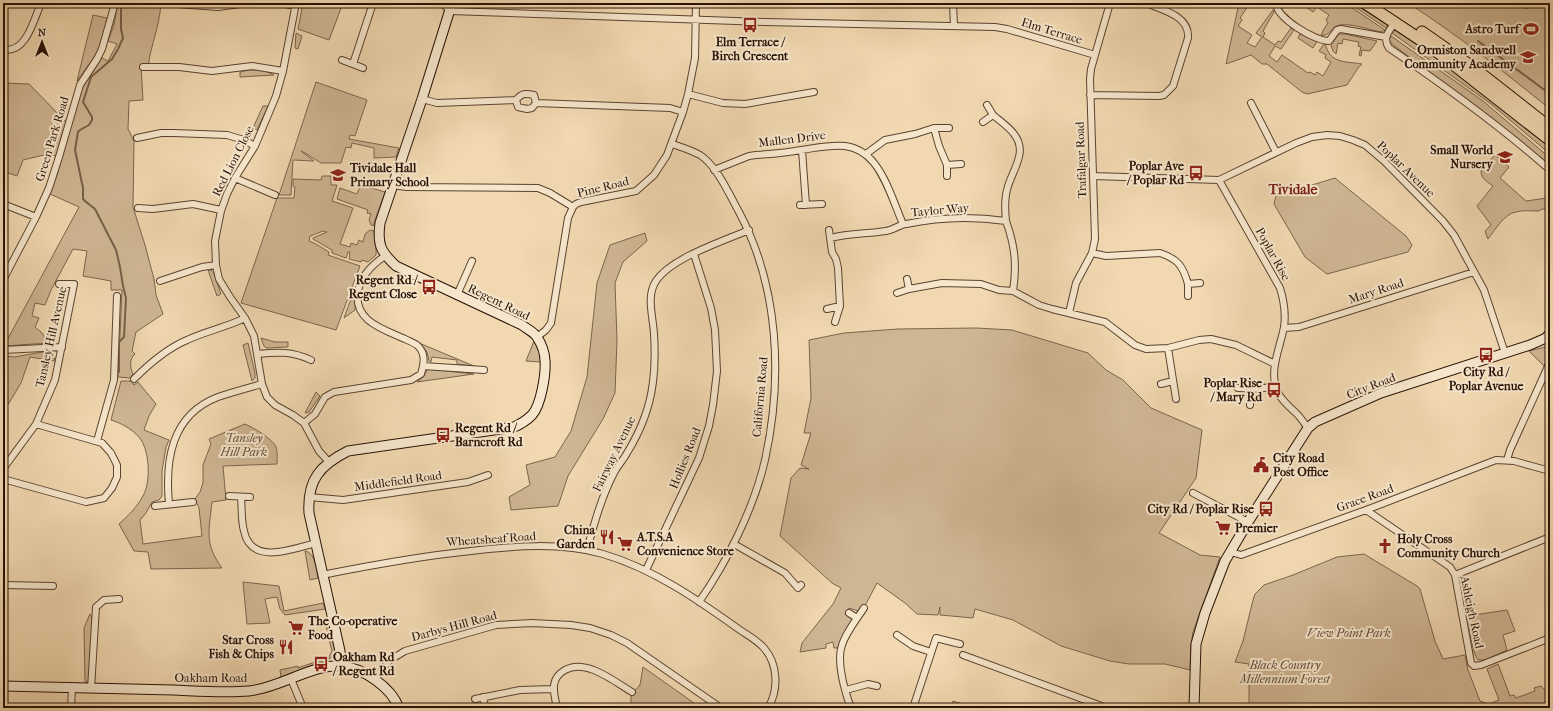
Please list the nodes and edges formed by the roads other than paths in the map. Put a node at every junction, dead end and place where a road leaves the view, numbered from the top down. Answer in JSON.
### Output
{"nodes":[{"id":1,"x":41,"y":3,"type":"edge"},
{"id":2,"x":115,"y":3,"type":"edge"},
{"id":3,"x":168,"y":3,"type":"edge"},
{"id":4,"x":247,"y":3,"type":"edge"},
{"id":5,"x":281,"y":3,"type":"edge"},
{"id":6,"x":373,"y":3,"type":"edge"},
{"id":7,"x":442,"y":3,"type":"edge"},
{"id":8,"x":696,"y":3,"type":"edge"},
{"id":9,"x":953,"y":3,"type":"edge"},
{"id":10,"x":1110,"y":3,"type":"edge"},
{"id":11,"x":1146,"y":3,"type":"edge"},
{"id":12,"x":1276,"y":3,"type":"edge"},
{"id":13,"x":1365,"y":3,"type":"edge"},
{"id":14,"x":1378,"y":3,"type":"edge"},
{"id":15,"x":163,"y":4,"type":"edge"},
{"id":16,"x":296,"y":5,"type":"edge"},
{"id":17,"x":451,"y":7,"type":"edge"},
{"id":18,"x":695,"y":19,"type":"junction"},
{"id":19,"x":1395,"y":22,"type":"junction"},
{"id":20,"x":954,"y":26,"type":"junction"},
{"id":21,"x":1386,"y":37,"type":"junction"},
{"id":22,"x":3,"y":49,"type":"edge"},
{"id":23,"x":1095,"y":56,"type":"junction"},
{"id":24,"x":154,"y":59,"type":"dead end"},
{"id":25,"x":342,"y":60,"type":"dead end"},
{"id":26,"x":353,"y":64,"type":"junction"},
{"id":27,"x":143,"y":67,"type":"dead end"},
{"id":28,"x":154,"y":67,"type":"junction"},
{"id":29,"x":363,"y":68,"type":"dead end"},
{"id":30,"x":283,"y":71,"type":"junction"},
{"id":31,"x":814,"y":92,"type":"dead end"},
{"id":32,"x":688,"y":94,"type":"junction"},
{"id":33,"x":1090,"y":94,"type":"junction"},
{"id":34,"x":422,"y":99,"type":"junction"},
{"id":35,"x":516,"y":100,"type":"junction"},
{"id":36,"x":536,"y":102,"type":"junction"},
{"id":37,"x":1251,"y":103,"type":"dead end"},
{"id":38,"x":987,"y":105,"type":"dead end"},
{"id":39,"x":683,"y":112,"type":"junction"},
{"id":40,"x":993,"y":115,"type":"junction"},
{"id":41,"x":983,"y":122,"type":"dead end"},
{"id":42,"x":934,"y":128,"type":"junction"},
{"id":43,"x":949,"y":128,"type":"dead end"},
{"id":44,"x":1550,"y":128,"type":"edge"},
{"id":45,"x":147,"y":129,"type":"dead end"},
{"id":46,"x":150,"y":135,"type":"junction"},
{"id":47,"x":137,"y":138,"type":"dead end"},
{"id":48,"x":1550,"y":140,"type":"edge"},
{"id":49,"x":672,"y":144,"type":"junction"},
{"id":50,"x":255,"y":146,"type":"junction"},
{"id":51,"x":802,"y":150,"type":"junction"},
{"id":52,"x":1276,"y":152,"type":"junction"},
{"id":53,"x":866,"y":154,"type":"junction"},
{"id":54,"x":961,"y":164,"type":"dead end"},
{"id":55,"x":947,"y":165,"type":"junction"},
{"id":56,"x":714,"y":170,"type":"junction"},
{"id":57,"x":1550,"y":170,"type":"edge"},
{"id":58,"x":947,"y":176,"type":"dead end"},
{"id":59,"x":1093,"y":176,"type":"junction"},
{"id":60,"x":235,"y":178,"type":"junction"},
{"id":61,"x":1219,"y":180,"type":"junction"},
{"id":62,"x":392,"y":185,"type":"junction"},
{"id":63,"x":274,"y":195,"type":"dead end"},
{"id":64,"x":3,"y":204,"type":"edge"},
{"id":65,"x":822,"y":204,"type":"dead end"},
{"id":66,"x":573,"y":207,"type":"junction"},
{"id":67,"x":138,"y":208,"type":"dead end"},
{"id":68,"x":221,"y":210,"type":"junction"},
{"id":69,"x":36,"y":217,"type":"junction"},
{"id":70,"x":1006,"y":222,"type":"junction"},
{"id":71,"x":903,"y":224,"type":"junction"},
{"id":72,"x":748,"y":230,"type":"junction"},
{"id":73,"x":829,"y":230,"type":"dead end"},
{"id":74,"x":831,"y":238,"type":"junction"},
{"id":75,"x":1092,"y":253,"type":"junction"},
{"id":76,"x":694,"y":254,"type":"junction"},
{"id":77,"x":385,"y":256,"type":"junction"},
{"id":78,"x":472,"y":261,"type":"dead end"},
{"id":79,"x":216,"y":265,"type":"junction"},
{"id":80,"x":173,"y":268,"type":"dead end"},
{"id":81,"x":1474,"y":272,"type":"junction"},
{"id":82,"x":175,"y":276,"type":"junction"},
{"id":83,"x":906,"y":279,"type":"dead end"},
{"id":84,"x":3,"y":280,"type":"edge"},
{"id":85,"x":160,"y":281,"type":"dead end"},
{"id":86,"x":1200,"y":283,"type":"dead end"},
{"id":87,"x":60,"y":284,"type":"dead end"},
{"id":88,"x":1188,"y":284,"type":"junction"},
{"id":89,"x":909,"y":289,"type":"junction"},
{"id":90,"x":1013,"y":291,"type":"junction"},
{"id":91,"x":898,"y":293,"type":"dead end"},
{"id":92,"x":457,"y":295,"type":"junction"},
{"id":93,"x":117,"y":296,"type":"dead end"},
{"id":94,"x":1188,"y":296,"type":"dead end"},
{"id":95,"x":840,"y":306,"type":"junction"},
{"id":96,"x":827,"y":309,"type":"dead end"},
{"id":97,"x":1069,"y":313,"type":"junction"},
{"id":98,"x":245,"y":318,"type":"junction"},
{"id":99,"x":835,"y":322,"type":"dead end"},
{"id":100,"x":1284,"y":328,"type":"junction"},
{"id":101,"x":1550,"y":333,"type":"edge"},
{"id":102,"x":537,"y":337,"type":"junction"},
{"id":103,"x":62,"y":347,"type":"junction"},
{"id":104,"x":1168,"y":348,"type":"junction"},
{"id":105,"x":3,"y":350,"type":"edge"},
{"id":106,"x":1505,"y":353,"type":"junction"},
{"id":107,"x":257,"y":354,"type":"junction"},
{"id":108,"x":311,"y":360,"type":"dead end"},
{"id":109,"x":1550,"y":362,"type":"edge"},
{"id":110,"x":1275,"y":364,"type":"junction"},
{"id":111,"x":423,"y":366,"type":"junction"},
{"id":112,"x":484,"y":370,"type":"dead end"},
{"id":113,"x":134,"y":379,"type":"dead end"},
{"id":114,"x":1172,"y":381,"type":"junction"},
{"id":115,"x":262,"y":384,"type":"junction"},
{"id":116,"x":1161,"y":384,"type":"dead end"},
{"id":117,"x":1275,"y":385,"type":"junction"},
{"id":118,"x":1238,"y":388,"type":"dead end"},
{"id":119,"x":1250,"y":389,"type":"junction"},
{"id":120,"x":1176,"y":399,"type":"dead end"},
{"id":121,"x":1250,"y":405,"type":"dead end"},
{"id":122,"x":304,"y":423,"type":"junction"},
{"id":123,"x":36,"y":424,"type":"junction"},
{"id":124,"x":1308,"y":428,"type":"junction"},
{"id":125,"x":97,"y":441,"type":"junction"},
{"id":126,"x":1507,"y":460,"type":"junction"},
{"id":127,"x":328,"y":462,"type":"junction"},
{"id":128,"x":3,"y":469,"type":"edge"},
{"id":129,"x":1550,"y":471,"type":"edge"},
{"id":130,"x":488,"y":475,"type":"dead end"},
{"id":131,"x":3,"y":479,"type":"edge"},
{"id":132,"x":1193,"y":493,"type":"dead end"},
{"id":133,"x":229,"y":496,"type":"dead end"},
{"id":134,"x":241,"y":497,"type":"junction"},
{"id":135,"x":250,"y":497,"type":"dead end"},
{"id":136,"x":309,"y":498,"type":"junction"},
{"id":137,"x":193,"y":502,"type":"dead end"},
{"id":138,"x":169,"y":504,"type":"junction"},
{"id":139,"x":155,"y":506,"type":"dead end"},
{"id":140,"x":1366,"y":510,"type":"junction"},
{"id":141,"x":1248,"y":522,"type":"junction"},
{"id":142,"x":1550,"y":537,"type":"edge"},
{"id":143,"x":316,"y":543,"type":"junction"},
{"id":144,"x":734,"y":544,"type":"junction"},
{"id":145,"x":587,"y":550,"type":"junction"},
{"id":146,"x":1231,"y":552,"type":"junction"},
{"id":147,"x":646,"y":570,"type":"junction"},
{"id":148,"x":1455,"y":574,"type":"junction"},
{"id":149,"x":322,"y":575,"type":"junction"},
{"id":150,"x":3,"y":585,"type":"edge"},
{"id":151,"x":53,"y":586,"type":"dead end"},
{"id":152,"x":798,"y":588,"type":"dead end"},
{"id":153,"x":119,"y":599,"type":"dead end"},
{"id":154,"x":699,"y":602,"type":"junction"},
{"id":155,"x":864,"y":608,"type":"dead end"},
{"id":156,"x":849,"y":613,"type":"dead end"},
{"id":157,"x":858,"y":618,"type":"junction"},
{"id":158,"x":897,"y":635,"type":"dead end"},
{"id":159,"x":1550,"y":638,"type":"edge"},
{"id":160,"x":960,"y":644,"type":"dead end"},
{"id":161,"x":931,"y":652,"type":"junction"},
{"id":162,"x":963,"y":655,"type":"dead end"},
{"id":163,"x":341,"y":666,"type":"junction"},
{"id":164,"x":291,"y":679,"type":"junction"},
{"id":165,"x":374,"y":680,"type":"junction"},
{"id":166,"x":3,"y":686,"type":"edge"},
{"id":167,"x":877,"y":686,"type":"dead end"},
{"id":168,"x":72,"y":688,"type":"junction"},
{"id":169,"x":91,"y":688,"type":"junction"},
{"id":170,"x":553,"y":689,"type":"junction"},
{"id":171,"x":846,"y":690,"type":"junction"},
{"id":172,"x":632,"y":692,"type":"dead end"},
{"id":173,"x":483,"y":697,"type":"junction"},
{"id":174,"x":475,"y":699,"type":"dead end"},
{"id":175,"x":485,"y":707,"type":"dead end"},
{"id":176,"x":72,"y":708,"type":"edge"},
{"id":177,"x":303,"y":708,"type":"edge"},
{"id":178,"x":399,"y":708,"type":"edge"},
{"id":179,"x":556,"y":708,"type":"edge"},
{"id":180,"x":721,"y":708,"type":"edge"},
{"id":181,"x":768,"y":708,"type":"edge"},
{"id":182,"x":851,"y":708,"type":"edge"},
{"id":183,"x":913,"y":708,"type":"edge"},
{"id":184,"x":1107,"y":708,"type":"edge"},
{"id":185,"x":1194,"y":708,"type":"edge"}],
"edges":[{"from":1,"to":22,"type":"street"},
{"from":2,"to":69,"type":"street","name":"Green Park Road"},
{"from":3,"to":4,"type":"street"},
{"from":3,"to":15,"type":"street"},
{"from":5,"to":16,"type":"street"},
{"from":6,"to":26,"type":"street"},
{"from":7,"to":17,"type":"street"},
{"from":8,"to":18,"type":"street","name":"Pine Road"},
{"from":9,"to":20,"type":"street"},
{"from":10,"to":23,"type":"street","name":"Trafalgar Road"},
{"from":11,"to":33,"type":"street"},
{"from":12,"to":21,"type":"street"},
{"from":13,"to":19,"type":"highway"},
{"from":14,"to":44,"type":"highway"},
{"from":16,"to":30,"type":"street","name":"Red Lion Close"},
{"from":17,"to":18,"type":"street","name":"Elm Terrace"},
{"from":17,"to":34,"type":"street"},
{"from":18,"to":20,"type":"street","name":"Elm Terrace"},
{"from":18,"to":32,"type":"street","name":"Pine Road"},
{"from":19,"to":21,"type":"street"},
{"from":19,"to":48,"type":"highway"},
{"from":20,"to":23,"type":"street","name":"Elm Terrace"},
{"from":21,"to":57,"type":"street"},
{"from":23,"to":33,"type":"street","name":"Trafalgar Road"},
{"from":24,"to":28,"type":"street"},
{"from":25,"to":26,"type":"street"},
{"from":26,"to":29,"type":"street"},
{"from":27,"to":28,"type":"street"},
{"from":28,"to":30,"type":"street"},
{"from":30,"to":50,"type":"street","name":"Red Lion Close"},
{"from":31,"to":32,"type":"street"},
{"from":32,"to":39,"type":"street","name":"Pine Road"},
{"from":33,"to":59,"type":"street","name":"Trafalgar Road"},
{"from":34,"to":35,"type":"street"},
{"from":34,"to":62,"type":"street"},
{"from":35,"to":36,"type":"street"},
{"from":35,"to":36,"type":"street"},
{"from":36,"to":39,"type":"street"},
{"from":37,"to":52,"type":"street"},
{"from":38,"to":40,"type":"street"},
{"from":39,"to":49,"type":"street","name":"Pine Road"},
{"from":40,"to":41,"type":"street"},
{"from":40,"to":70,"type":"street"},
{"from":42,"to":43,"type":"street"},
{"from":42,"to":53,"type":"street"},
{"from":42,"to":55,"type":"street"},
{"from":45,"to":46,"type":"street"},
{"from":46,"to":47,"type":"street"},
{"from":46,"to":50,"type":"street"},
{"from":49,"to":56,"type":"street","name":"California Road"},
{"from":49,"to":66,"type":"street","name":"Pine Road"},
{"from":50,"to":60,"type":"street","name":"Red Lion Close"},
{"from":51,"to":53,"type":"street","name":"Mallen Drive"},
{"from":51,"to":56,"type":"street","name":"Mallen Drive"},
{"from":51,"to":65,"type":"street"},
{"from":52,"to":61,"type":"street","name":"Poplar Avenue"},
{"from":52,"to":81,"type":"street","name":"Poplar Avenue"},
{"from":53,"to":71,"type":"street"},
{"from":54,"to":55,"type":"street"},
{"from":55,"to":58,"type":"street"},
{"from":56,"to":72,"type":"street","name":"California Road"},
{"from":59,"to":61,"type":"street","name":"Poplar Avenue"},
{"from":59,"to":75,"type":"street","name":"Trafalgar Road"},
{"from":60,"to":63,"type":"street"},
{"from":60,"to":68,"type":"street","name":"Red Lion Close"},
{"from":61,"to":100,"type":"street","name":"Poplar Rise"},
{"from":62,"to":66,"type":"street","name":"Pine Road"},
{"from":62,"to":77,"type":"street"},
{"from":64,"to":69,"type":"street"},
{"from":66,"to":102,"type":"street"},
{"from":67,"to":68,"type":"street"},
{"from":68,"to":79,"type":"street","name":"Red Lion Close"},
{"from":69,"to":84,"type":"street","name":"Green Park Road"},
{"from":70,"to":71,"type":"street","name":"Taylor Way"},
{"from":70,"to":90,"type":"street"},
{"from":71,"to":74,"type":"street","name":"Taylor Way"},
{"from":72,"to":76,"type":"street","name":"Fairway Avenue"},
{"from":72,"to":144,"type":"street","name":"California Road"},
{"from":73,"to":74,"type":"street"},
{"from":74,"to":95,"type":"street"},
{"from":75,"to":88,"type":"street"},
{"from":75,"to":97,"type":"street","name":"Trafalgar Road"},
{"from":76,"to":145,"type":"street","name":"Fairway Avenue"},
{"from":76,"to":147,"type":"street","name":"Hollies Road"},
{"from":77,"to":92,"type":"street","name":"Regent Road"},
{"from":77,"to":111,"type":"street"},
{"from":78,"to":92,"type":"street"},
{"from":79,"to":82,"type":"street"},
{"from":79,"to":98,"type":"street","name":"Red Lion Close"},
{"from":80,"to":82,"type":"street"},
{"from":81,"to":100,"type":"street","name":"Mary Road"},
{"from":81,"to":106,"type":"street","name":"Poplar Avenue"},
{"from":82,"to":85,"type":"street"},
{"from":83,"to":89,"type":"street"},
{"from":86,"to":88,"type":"street"},
{"from":87,"to":103,"type":"street","name":"Tansley Hill Avenue"},
{"from":88,"to":94,"type":"street"},
{"from":89,"to":90,"type":"street"},
{"from":89,"to":91,"type":"street"},
{"from":90,"to":97,"type":"street"},
{"from":92,"to":102,"type":"street","name":"Regent Road"},
{"from":93,"to":125,"type":"street"},
{"from":95,"to":96,"type":"street"},
{"from":95,"to":99,"type":"street"},
{"from":97,"to":104,"type":"street"},
{"from":98,"to":107,"type":"street","name":"Red Lion Close"},
{"from":98,"to":113,"type":"street"},
{"from":100,"to":110,"type":"street","name":"Poplar Rise"},
{"from":101,"to":106,"type":"street","name":"City Road"},
{"from":102,"to":127,"type":"street","name":"Regent Road"},
{"from":103,"to":105,"type":"street"},
{"from":103,"to":123,"type":"street","name":"Tansley Hill Avenue"},
{"from":104,"to":110,"type":"street"},
{"from":104,"to":114,"type":"street"},
{"from":106,"to":124,"type":"street","name":"City Road"},
{"from":107,"to":108,"type":"street"},
{"from":107,"to":115,"type":"street","name":"Red Lion Close"},
{"from":109,"to":126,"type":"street"},
{"from":110,"to":117,"type":"street","name":"Poplar Rise"},
{"from":111,"to":112,"type":"street"},
{"from":111,"to":122,"type":"street"},
{"from":114,"to":116,"type":"street"},
{"from":114,"to":120,"type":"street"},
{"from":115,"to":122,"type":"street","name":"Red Lion Close"},
{"from":115,"to":138,"type":"street"},
{"from":117,"to":119,"type":"street"},
{"from":117,"to":124,"type":"street"},
{"from":118,"to":119,"type":"street"},
{"from":119,"to":121,"type":"street"},
{"from":122,"to":127,"type":"street","name":"Red Lion Close"},
{"from":123,"to":125,"type":"street"},
{"from":123,"to":128,"type":"street","name":"Tansley Hill Avenue"},
{"from":124,"to":141,"type":"street","name":"City Road"},
{"from":125,"to":131,"type":"street"},
{"from":126,"to":129,"type":"street"},
{"from":126,"to":140,"type":"street","name":"Grace Road"},
{"from":127,"to":136,"type":"street","name":"Regent Road"},
{"from":130,"to":136,"type":"street","name":"Middlefield Road"},
{"from":132,"to":141,"type":"street"},
{"from":133,"to":134,"type":"street"},
{"from":134,"to":135,"type":"street"},
{"from":134,"to":143,"type":"street"},
{"from":136,"to":143,"type":"street","name":"Regent Road"},
{"from":137,"to":138,"type":"street"},
{"from":138,"to":139,"type":"street"},
{"from":140,"to":146,"type":"street","name":"Grace Road"},
{"from":140,"to":148,"type":"street","name":"Ashleigh Road"},
{"from":141,"to":146,"type":"street","name":"City Road"},
{"from":142,"to":148,"type":"street"},
{"from":143,"to":149,"type":"street","name":"Regent Road"},
{"from":144,"to":152,"type":"street"},
{"from":144,"to":154,"type":"street","name":"California Road"},
{"from":145,"to":147,"type":"street","name":"Wheatsheaf Road"},
{"from":145,"to":149,"type":"street","name":"Wheatsheaf Road"},
{"from":146,"to":185,"type":"street","name":"City Road"},
{"from":147,"to":154,"type":"street","name":"Wheatsheaf Road"},
{"from":148,"to":159,"type":"street","name":"Ashleigh Road"},
{"from":149,"to":163,"type":"street","name":"Regent Road"},
{"from":150,"to":151,"type":"street"},
{"from":153,"to":169,"type":"street"},
{"from":154,"to":181,"type":"street","name":"Wheatsheaf Road"},
{"from":155,"to":157,"type":"street"},
{"from":156,"to":157,"type":"street"},
{"from":157,"to":171,"type":"street"},
{"from":158,"to":161,"type":"street"},
{"from":160,"to":161,"type":"street"},
{"from":161,"to":183,"type":"street"},
{"from":162,"to":184,"type":"street"},
{"from":163,"to":164,"type":"street","name":"Oakham Road"},
{"from":163,"to":165,"type":"street","name":"Oakham Road"},
{"from":164,"to":169,"type":"street","name":"Oakham Road"},
{"from":164,"to":177,"type":"street"},
{"from":165,"to":178,"type":"street","name":"Oakham Road"},
{"from":165,"to":180,"type":"street","name":"Darbys Hill Road"},
{"from":166,"to":168,"type":"street","name":"Oakham Road"},
{"from":167,"to":171,"type":"street"},
{"from":168,"to":169,"type":"street","name":"Oakham Road"},
{"from":168,"to":176,"type":"street"},
{"from":170,"to":172,"type":"street"},
{"from":170,"to":173,"type":"street"},
{"from":170,"to":179,"type":"street"},
{"from":171,"to":182,"type":"street"},
{"from":173,"to":174,"type":"street"},
{"from":173,"to":175,"type":"street"}]}
